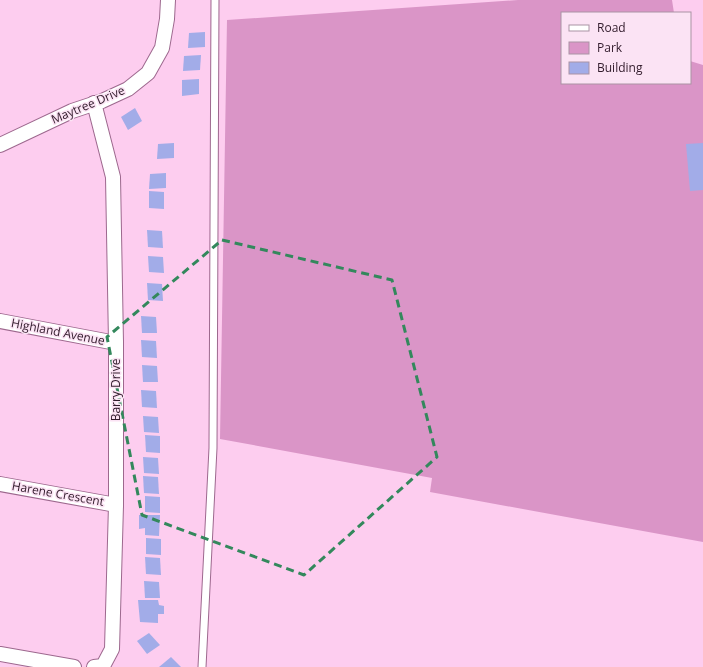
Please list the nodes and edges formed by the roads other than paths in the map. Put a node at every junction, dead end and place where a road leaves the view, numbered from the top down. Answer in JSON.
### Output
{"nodes":[{"id":1,"x":168,"y":0,"type":"edge"},
{"id":2,"x":215,"y":0,"type":"edge"},
{"id":3,"x":94,"y":103,"type":"junction"},
{"id":4,"x":0,"y":145,"type":"edge"},
{"id":5,"x":0,"y":321,"type":"edge"},
{"id":6,"x":116,"y":343,"type":"junction"},
{"id":7,"x":0,"y":484,"type":"edge"},
{"id":8,"x":116,"y":505,"type":"junction"},
{"id":9,"x":0,"y":654,"type":"edge"},
{"id":10,"x":74,"y":667,"type":"edge"},
{"id":11,"x":100,"y":667,"type":"edge"},
{"id":12,"x":202,"y":667,"type":"edge"}],
"edges":[{"from":1,"to":3,"type":"street","name":"Maytree Drive"},
{"from":2,"to":12,"type":"lane"},
{"from":3,"to":4,"type":"street","name":"Maytree Drive"},
{"from":3,"to":6,"type":"street","name":"Barry Drive"},
{"from":5,"to":6,"type":"street","name":"Highland Avenue"},
{"from":6,"to":8,"type":"street","name":"Barry Drive"},
{"from":7,"to":8,"type":"street","name":"Harene Crescent"},
{"from":8,"to":11,"type":"street","name":"Barry Drive"},
{"from":9,"to":10,"type":"street"}]}
